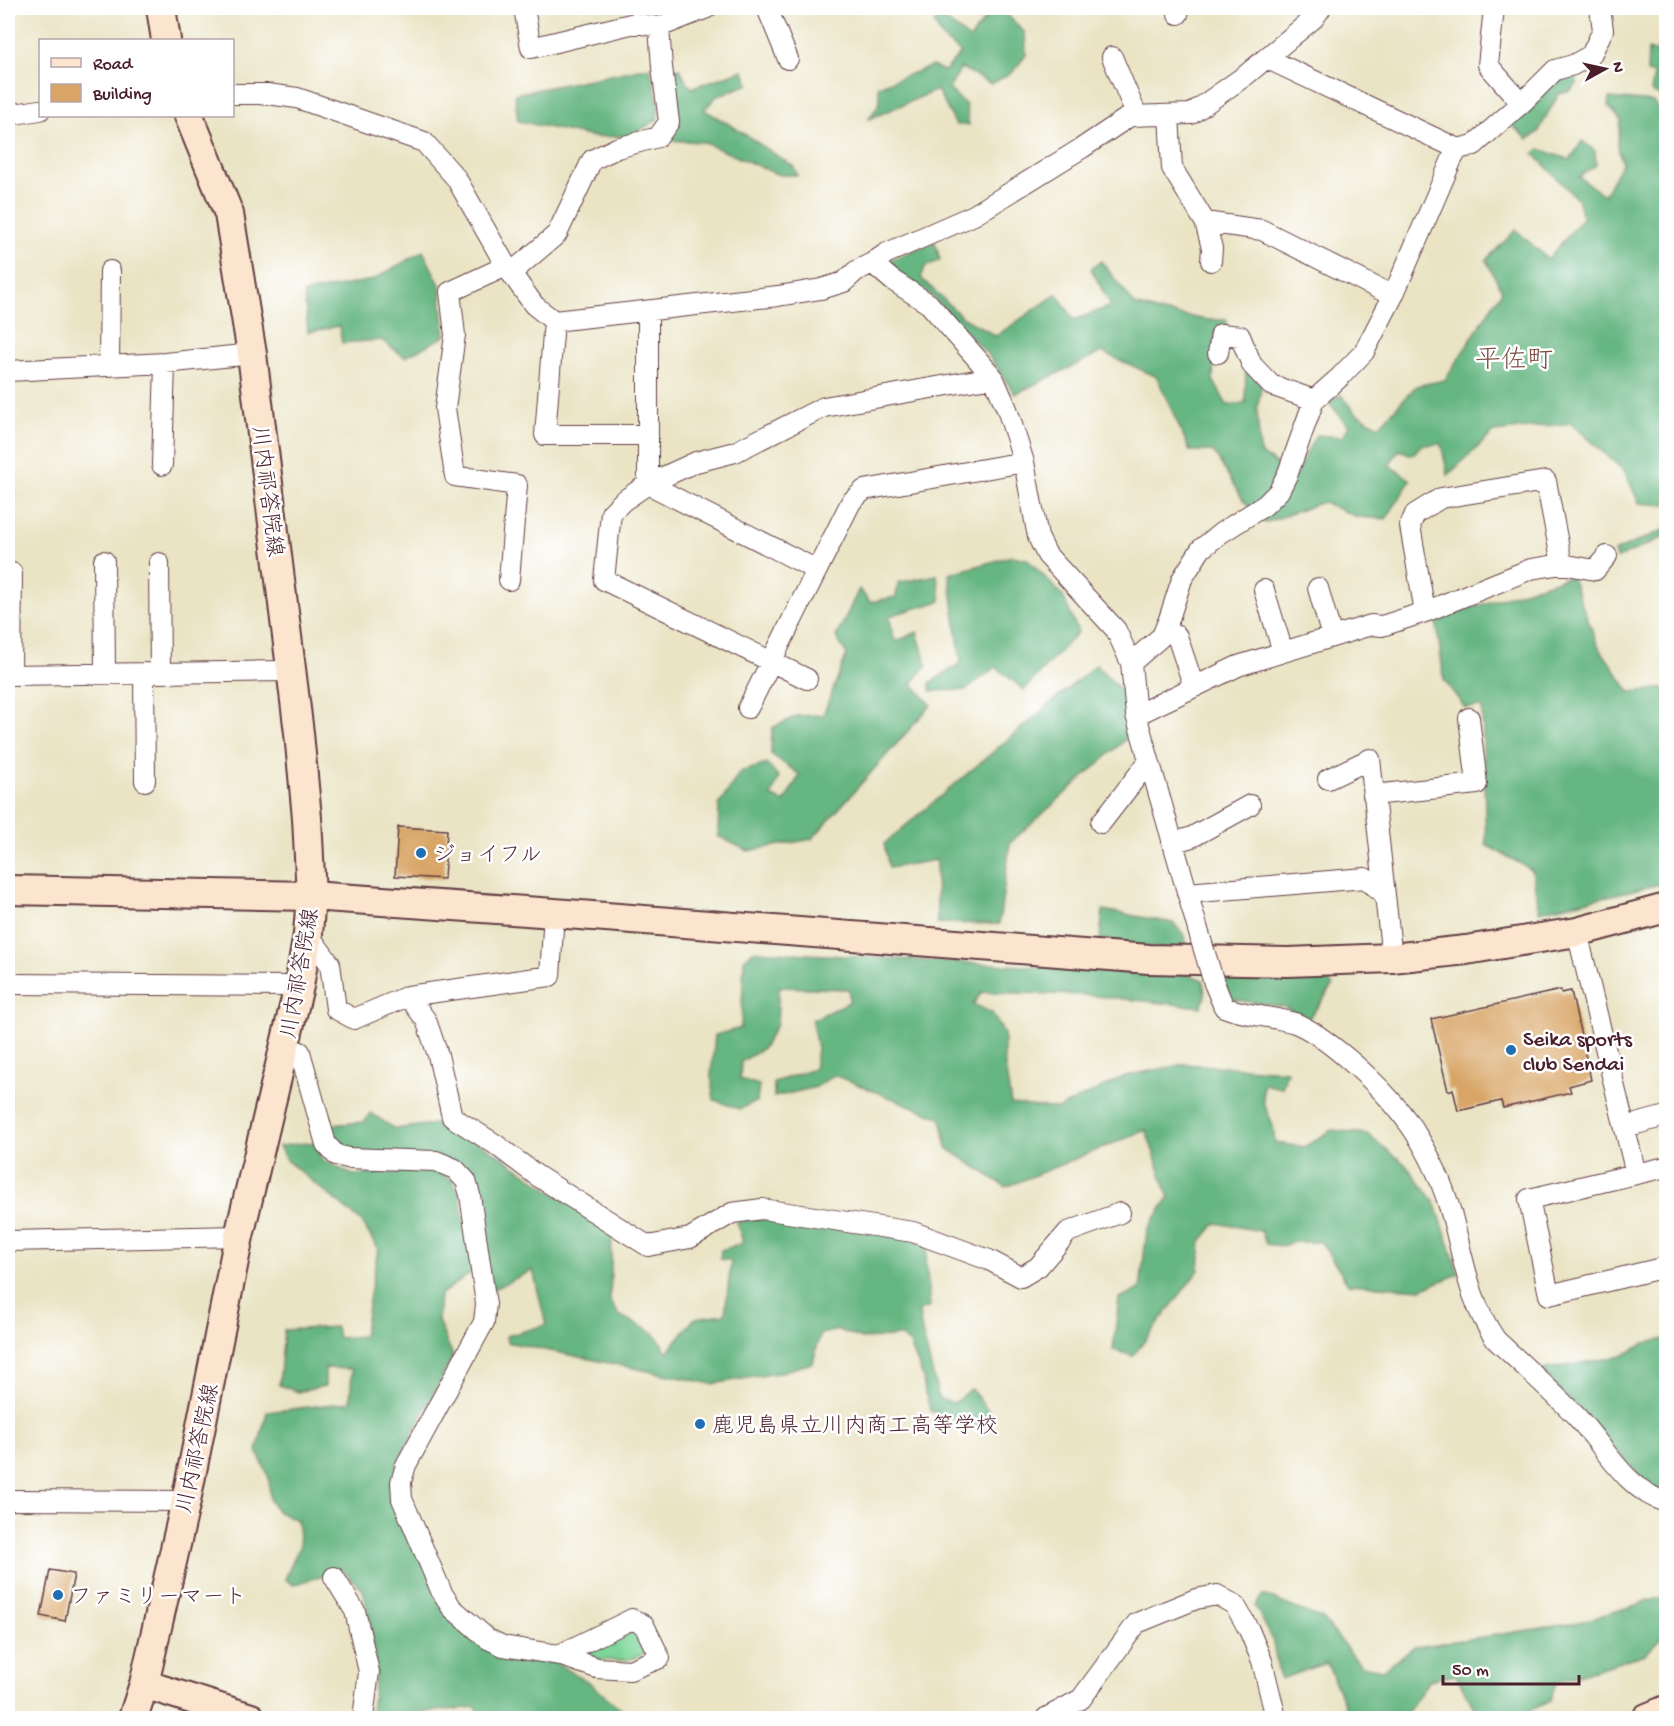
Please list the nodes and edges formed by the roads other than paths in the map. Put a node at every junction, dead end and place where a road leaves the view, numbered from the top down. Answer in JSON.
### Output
{"nodes":[{"id":1,"x":161,"y":8,"type":"edge"},
{"id":2,"x":524,"y":8,"type":"edge"},
{"id":3,"x":707,"y":8,"type":"edge"},
{"id":4,"x":767,"y":8,"type":"edge"},
{"id":5,"x":1494,"y":8,"type":"edge"},
{"id":6,"x":1600,"y":8,"type":"edge"},
{"id":7,"x":1312,"y":11,"type":"edge"},
{"id":8,"x":659,"y":27,"type":"junction"},
{"id":9,"x":166,"y":39,"type":"edge"},
{"id":10,"x":1112,"y":57,"type":"dead end"},
{"id":11,"x":1266,"y":58,"type":"junction"},
{"id":12,"x":788,"y":59,"type":"dead end"},
{"id":13,"x":234,"y":94,"type":"edge"},
{"id":14,"x":1521,"y":103,"type":"junction"},
{"id":15,"x":39,"y":110,"type":"edge"},
{"id":16,"x":8,"y":115,"type":"edge"},
{"id":17,"x":1169,"y":115,"type":"junction"},
{"id":18,"x":1137,"y":116,"type":"junction"},
{"id":19,"x":189,"y":117,"type":"edge"},
{"id":20,"x":1458,"y":149,"type":"junction"},
{"id":21,"x":1205,"y":222,"type":"junction"},
{"id":22,"x":1211,"y":261,"type":"dead end"},
{"id":23,"x":872,"y":263,"type":"junction"},
{"id":24,"x":508,"y":269,"type":"junction"},
{"id":25,"x":110,"y":271,"type":"dead end"},
{"id":26,"x":1393,"y":296,"type":"junction"},
{"id":27,"x":648,"y":311,"type":"junction"},
{"id":28,"x":554,"y":321,"type":"junction"},
{"id":29,"x":1218,"y":353,"type":"dead end"},
{"id":30,"x":252,"y":354,"type":"junction"},
{"id":31,"x":165,"y":363,"type":"junction"},
{"id":32,"x":109,"y":366,"type":"junction"},
{"id":33,"x":8,"y":371,"type":"edge"},
{"id":34,"x":993,"y":377,"type":"junction"},
{"id":35,"x":1314,"y":400,"type":"junction"},
{"id":36,"x":648,"y":435,"type":"junction"},
{"id":37,"x":1024,"y":462,"type":"junction"},
{"id":38,"x":162,"y":465,"type":"dead end"},
{"id":39,"x":648,"y":484,"type":"junction"},
{"id":40,"x":1607,"y":556,"type":"dead end"},
{"id":41,"x":104,"y":561,"type":"dead end"},
{"id":42,"x":159,"y":563,"type":"dead end"},
{"id":43,"x":1562,"y":564,"type":"junction"},
{"id":44,"x":817,"y":570,"type":"junction"},
{"id":45,"x":12,"y":573,"type":"dead end"},
{"id":46,"x":509,"y":580,"type":"dead end"},
{"id":47,"x":1318,"y":588,"type":"dead end"},
{"id":48,"x":1264,"y":590,"type":"dead end"},
{"id":49,"x":1425,"y":612,"type":"junction"},
{"id":50,"x":1177,"y":636,"type":"dead end"},
{"id":51,"x":1332,"y":637,"type":"junction"},
{"id":52,"x":1283,"y":652,"type":"junction"},
{"id":53,"x":772,"y":661,"type":"junction"},
{"id":54,"x":1131,"y":663,"type":"junction"},
{"id":55,"x":290,"y":671,"type":"junction"},
{"id":56,"x":105,"y":673,"type":"junction"},
{"id":57,"x":152,"y":673,"type":"junction"},
{"id":58,"x":9,"y":674,"type":"edge"},
{"id":59,"x":807,"y":679,"type":"dead end"},
{"id":60,"x":1194,"y":687,"type":"junction"},
{"id":61,"x":748,"y":708,"type":"dead end"},
{"id":62,"x":1136,"y":715,"type":"junction"},
{"id":63,"x":1469,"y":718,"type":"dead end"},
{"id":64,"x":1149,"y":761,"type":"junction"},
{"id":65,"x":1328,"y":778,"type":"dead end"},
{"id":66,"x":145,"y":781,"type":"dead end"},
{"id":67,"x":1373,"y":795,"type":"junction"},
{"id":68,"x":1250,"y":805,"type":"dead end"},
{"id":69,"x":1101,"y":823,"type":"dead end"},
{"id":70,"x":1172,"y":843,"type":"junction"},
{"id":71,"x":8,"y":890,"type":"edge"},
{"id":72,"x":1186,"y":893,"type":"junction"},
{"id":73,"x":1385,"y":895,"type":"junction"},
{"id":74,"x":311,"y":896,"type":"junction"},
{"id":75,"x":1666,"y":908,"type":"edge"},
{"id":76,"x":554,"y":914,"type":"junction"},
{"id":77,"x":1577,"y":932,"type":"junction"},
{"id":78,"x":308,"y":934,"type":"junction"},
{"id":79,"x":1392,"y":958,"type":"junction"},
{"id":80,"x":8,"y":984,"type":"edge"},
{"id":81,"x":299,"y":986,"type":"junction"},
{"id":82,"x":408,"y":996,"type":"junction"},
{"id":83,"x":285,"y":1048,"type":"junction"},
{"id":84,"x":1666,"y":1116,"type":"edge"},
{"id":85,"x":1625,"y":1127,"type":"junction"},
{"id":86,"x":1666,"y":1167,"type":"edge"},
{"id":87,"x":1636,"y":1174,"type":"junction"},
{"id":88,"x":1120,"y":1212,"type":"dead end"},
{"id":89,"x":239,"y":1236,"type":"junction"},
{"id":90,"x":8,"y":1241,"type":"edge"},
{"id":91,"x":1666,"y":1267,"type":"edge"},
{"id":92,"x":8,"y":1500,"type":"edge"},
{"id":93,"x":186,"y":1501,"type":"junction"},
{"id":94,"x":1666,"y":1502,"type":"edge"},
{"id":95,"x":334,"y":1577,"type":"dead end"},
{"id":96,"x":559,"y":1655,"type":"dead end"},
{"id":97,"x":144,"y":1684,"type":"junction"},
{"id":98,"x":1666,"y":1710,"type":"edge"},
{"id":99,"x":132,"y":1719,"type":"edge"},
{"id":100,"x":251,"y":1719,"type":"edge"},
{"id":101,"x":363,"y":1719,"type":"edge"},
{"id":102,"x":1046,"y":1719,"type":"edge"},
{"id":103,"x":1276,"y":1719,"type":"edge"},
{"id":104,"x":1647,"y":1719,"type":"edge"}],
"edges":[{"from":1,"to":9,"type":"street"},
{"from":2,"to":8,"type":"street"},
{"from":3,"to":8,"type":"street"},
{"from":4,"to":12,"type":"street"},
{"from":5,"to":14,"type":"street"},
{"from":6,"to":14,"type":"street"},
{"from":7,"to":11,"type":"street"},
{"from":8,"to":24,"type":"street"},
{"from":10,"to":18,"type":"street"},
{"from":11,"to":17,"type":"street"},
{"from":11,"to":20,"type":"street"},
{"from":13,"to":24,"type":"street"},
{"from":14,"to":20,"type":"street"},
{"from":15,"to":16,"type":"street"},
{"from":17,"to":18,"type":"street"},
{"from":17,"to":21,"type":"street"},
{"from":18,"to":23,"type":"street"},
{"from":19,"to":30,"type":"street","name":"川内祁答院線"},
{"from":20,"to":26,"type":"street"},
{"from":21,"to":22,"type":"street"},
{"from":21,"to":26,"type":"street"},
{"from":23,"to":27,"type":"street"},
{"from":23,"to":34,"type":"street"},
{"from":24,"to":28,"type":"street"},
{"from":24,"to":46,"type":"street"},
{"from":25,"to":32,"type":"street"},
{"from":26,"to":35,"type":"street"},
{"from":27,"to":28,"type":"street"},
{"from":27,"to":36,"type":"street"},
{"from":28,"to":36,"type":"street"},
{"from":29,"to":35,"type":"street"},
{"from":30,"to":31,"type":"street"},
{"from":30,"to":55,"type":"street","name":"川内祁答院線"},
{"from":31,"to":32,"type":"street"},
{"from":31,"to":38,"type":"street"},
{"from":32,"to":33,"type":"street"},
{"from":34,"to":37,"type":"street"},
{"from":34,"to":39,"type":"street"},
{"from":35,"to":54,"type":"street"},
{"from":36,"to":39,"type":"street"},
{"from":37,"to":44,"type":"street"},
{"from":37,"to":54,"type":"street"},
{"from":39,"to":44,"type":"street"},
{"from":39,"to":53,"type":"street"},
{"from":40,"to":43,"type":"street"},
{"from":41,"to":56,"type":"street"},
{"from":42,"to":57,"type":"street"},
{"from":43,"to":49,"type":"street"},
{"from":43,"to":49,"type":"street"},
{"from":44,"to":53,"type":"street"},
{"from":45,"to":58,"type":"street"},
{"from":47,"to":51,"type":"street"},
{"from":48,"to":52,"type":"street"},
{"from":49,"to":51,"type":"street"},
{"from":50,"to":60,"type":"street"},
{"from":51,"to":52,"type":"street"},
{"from":52,"to":60,"type":"street"},
{"from":53,"to":59,"type":"street"},
{"from":53,"to":61,"type":"street"},
{"from":54,"to":62,"type":"street"},
{"from":55,"to":57,"type":"street"},
{"from":55,"to":74,"type":"street","name":"川内祁答院線"},
{"from":56,"to":57,"type":"street"},
{"from":56,"to":58,"type":"street"},
{"from":57,"to":66,"type":"street"},
{"from":60,"to":62,"type":"street"},
{"from":62,"to":64,"type":"street"},
{"from":63,"to":67,"type":"street"},
{"from":64,"to":69,"type":"street"},
{"from":64,"to":70,"type":"street"},
{"from":65,"to":67,"type":"street"},
{"from":67,"to":73,"type":"street"},
{"from":68,"to":70,"type":"street"},
{"from":70,"to":72,"type":"street"},
{"from":71,"to":74,"type":"street"},
{"from":72,"to":73,"type":"street"},
{"from":72,"to":94,"type":"street","bridge":true},
{"from":73,"to":79,"type":"street"},
{"from":74,"to":76,"type":"street"},
{"from":74,"to":78,"type":"street","name":"川内祁答院線"},
{"from":75,"to":77,"type":"street"},
{"from":76,"to":79,"type":"street"},
{"from":76,"to":82,"type":"street"},
{"from":77,"to":79,"type":"street"},
{"from":77,"to":85,"type":"street"},
{"from":78,"to":81,"type":"street","name":"川内祁答院線"},
{"from":78,"to":82,"type":"street"},
{"from":80,"to":81,"type":"street"},
{"from":81,"to":83,"type":"street","name":"川内祁答院線"},
{"from":82,"to":88,"type":"street"},
{"from":83,"to":89,"type":"street","name":"川内祁答院線"},
{"from":83,"to":96,"type":"street"},
{"from":84,"to":85,"type":"street"},
{"from":85,"to":87,"type":"street"},
{"from":86,"to":87,"type":"street"},
{"from":87,"to":91,"type":"street"},
{"from":89,"to":90,"type":"street"},
{"from":89,"to":93,"type":"street","name":"川内祁答院線"},
{"from":92,"to":93,"type":"street"},
{"from":93,"to":97,"type":"street","name":"川内祁答院線"},
{"from":95,"to":101,"type":"street"},
{"from":97,"to":99,"type":"street","name":"川内祁答院線"},
{"from":97,"to":100,"type":"street"},
{"from":98,"to":104,"type":"street"},
{"from":102,"to":103,"type":"street"}]}
